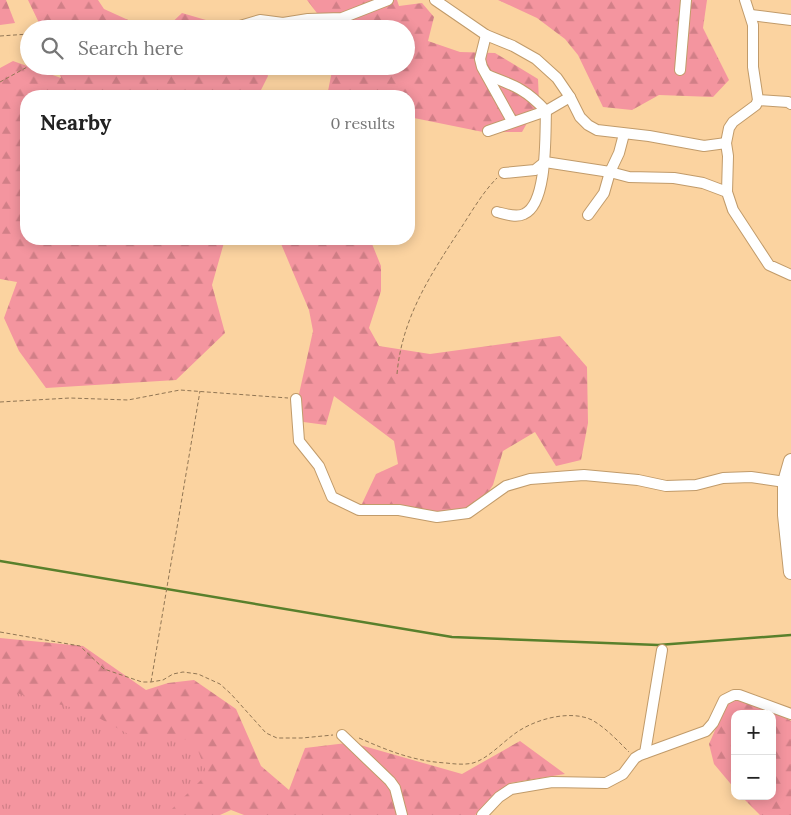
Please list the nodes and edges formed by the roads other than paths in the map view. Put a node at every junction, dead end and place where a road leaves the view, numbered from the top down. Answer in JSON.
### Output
{"nodes":[{"id":1,"x":388,"y":0,"type":"edge"},
{"id":2,"x":435,"y":0,"type":"edge"},
{"id":3,"x":686,"y":0,"type":"edge"},
{"id":4,"x":746,"y":0,"type":"edge"},
{"id":5,"x":751,"y":15,"type":"junction"},
{"id":6,"x":300,"y":20,"type":"edge"},
{"id":7,"x":791,"y":20,"type":"edge"},
{"id":8,"x":486,"y":35,"type":"junction"},
{"id":9,"x":680,"y":70,"type":"dead end"},
{"id":10,"x":487,"y":75,"type":"junction"},
{"id":11,"x":570,"y":96,"type":"junction"},
{"id":12,"x":758,"y":100,"type":"junction"},
{"id":13,"x":791,"y":104,"type":"edge"},
{"id":14,"x":546,"y":111,"type":"junction"},
{"id":15,"x":512,"y":121,"type":"junction"},
{"id":16,"x":488,"y":131,"type":"dead end"},
{"id":17,"x":624,"y":134,"type":"junction"},
{"id":18,"x":726,"y":143,"type":"junction"},
{"id":19,"x":545,"y":162,"type":"junction"},
{"id":20,"x":610,"y":172,"type":"junction"},
{"id":21,"x":504,"y":173,"type":"road end"},
{"id":22,"x":728,"y":192,"type":"junction"},
{"id":23,"x":497,"y":212,"type":"dead end"},
{"id":24,"x":588,"y":215,"type":"dead end"},
{"id":25,"x":791,"y":275,"type":"edge"},
{"id":26,"x":296,"y":400,"type":"road end"},
{"id":27,"x":791,"y":461,"type":"edge"},
{"id":28,"x":785,"y":482,"type":"junction"},
{"id":29,"x":791,"y":572,"type":"edge"},
{"id":30,"x":662,"y":650,"type":"dead end"},
{"id":31,"x":791,"y":714,"type":"edge"},
{"id":32,"x":342,"y":735,"type":"road end"},
{"id":33,"x":645,"y":754,"type":"junction"},
{"id":34,"x":402,"y":815,"type":"edge"},
{"id":35,"x":482,"y":815,"type":"edge"}],
"edges":[{"from":1,"to":6,"type":"street"},
{"from":2,"to":8,"type":"street"},
{"from":3,"to":9,"type":"street"},
{"from":4,"to":5,"type":"street"},
{"from":5,"to":7,"type":"street"},
{"from":5,"to":12,"type":"street"},
{"from":8,"to":10,"type":"street"},
{"from":8,"to":11,"type":"street"},
{"from":10,"to":14,"type":"street"},
{"from":10,"to":15,"type":"street"},
{"from":11,"to":14,"type":"street"},
{"from":11,"to":17,"type":"street"},
{"from":12,"to":13,"type":"street"},
{"from":12,"to":18,"type":"street"},
{"from":14,"to":15,"type":"street"},
{"from":14,"to":19,"type":"street"},
{"from":15,"to":16,"type":"street"},
{"from":17,"to":18,"type":"street"},
{"from":17,"to":20,"type":"street"},
{"from":18,"to":22,"type":"street"},
{"from":19,"to":20,"type":"street"},
{"from":19,"to":21,"type":"street"},
{"from":19,"to":23,"type":"street"},
{"from":20,"to":22,"type":"street"},
{"from":20,"to":24,"type":"street"},
{"from":22,"to":25,"type":"street"},
{"from":26,"to":28,"type":"street"},
{"from":27,"to":28,"type":"main road"},
{"from":28,"to":29,"type":"main road"},
{"from":30,"to":33,"type":"street"},
{"from":31,"to":33,"type":"street"},
{"from":32,"to":34,"type":"street"},
{"from":33,"to":35,"type":"street"}]}
